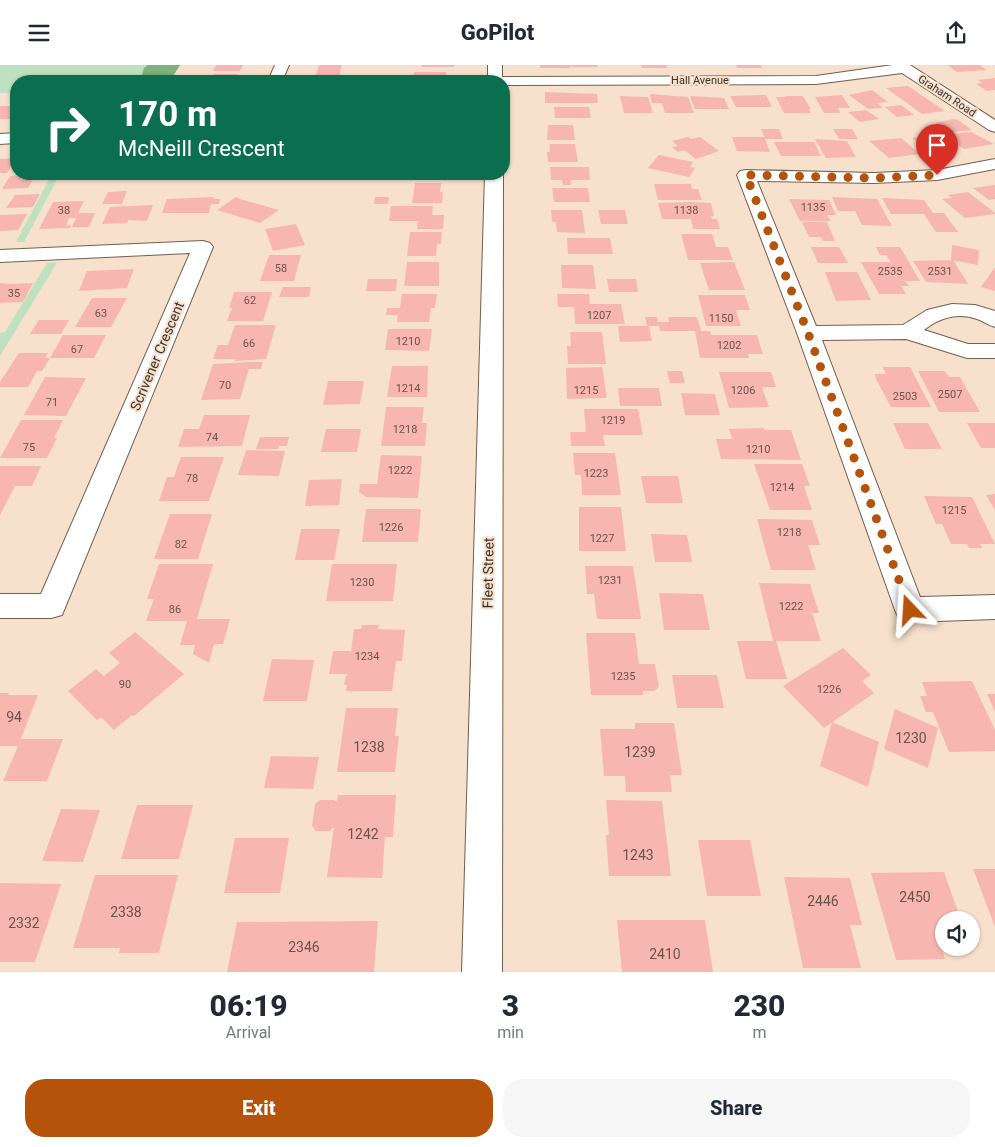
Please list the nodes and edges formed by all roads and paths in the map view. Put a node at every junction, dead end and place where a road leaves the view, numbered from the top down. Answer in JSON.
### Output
{"nodes":[{"id":1,"x":696,"y":65,"type":"edge"},
{"id":2,"x":902,"y":66,"type":"edge"},
{"id":3,"x":702,"y":80,"type":"junction"},
{"id":4,"x":510,"y":81,"type":"edge"},
{"id":5,"x":995,"y":127,"type":"edge"},
{"id":6,"x":995,"y":164,"type":"edge"},
{"id":7,"x":494,"y":180,"type":"edge"},
{"id":8,"x":0,"y":256,"type":"edge"},
{"id":9,"x":995,"y":320,"type":"edge"},
{"id":10,"x":908,"y":332,"type":"junction"},
{"id":11,"x":808,"y":333,"type":"junction"},
{"id":12,"x":995,"y":351,"type":"edge"},
{"id":13,"x":0,"y":606,"type":"edge"},
{"id":14,"x":995,"y":607,"type":"edge"},
{"id":15,"x":482,"y":972,"type":"edge"}],
"edges":[{"from":1,"to":3,"type":"street"},
{"from":2,"to":3,"type":"street","name":"Hall Avenue"},
{"from":2,"to":5,"type":"street","name":"Graham Road"},
{"from":3,"to":4,"type":"street","name":"Hall Avenue"},
{"from":6,"to":11,"type":"street"},
{"from":7,"to":15,"type":"street","name":"Fleet Street"},
{"from":8,"to":13,"type":"street","name":"Scrivener Crescent"},
{"from":9,"to":10,"type":"street"},
{"from":10,"to":11,"type":"street"},
{"from":10,"to":12,"type":"street"},
{"from":11,"to":14,"type":"street"}]}
